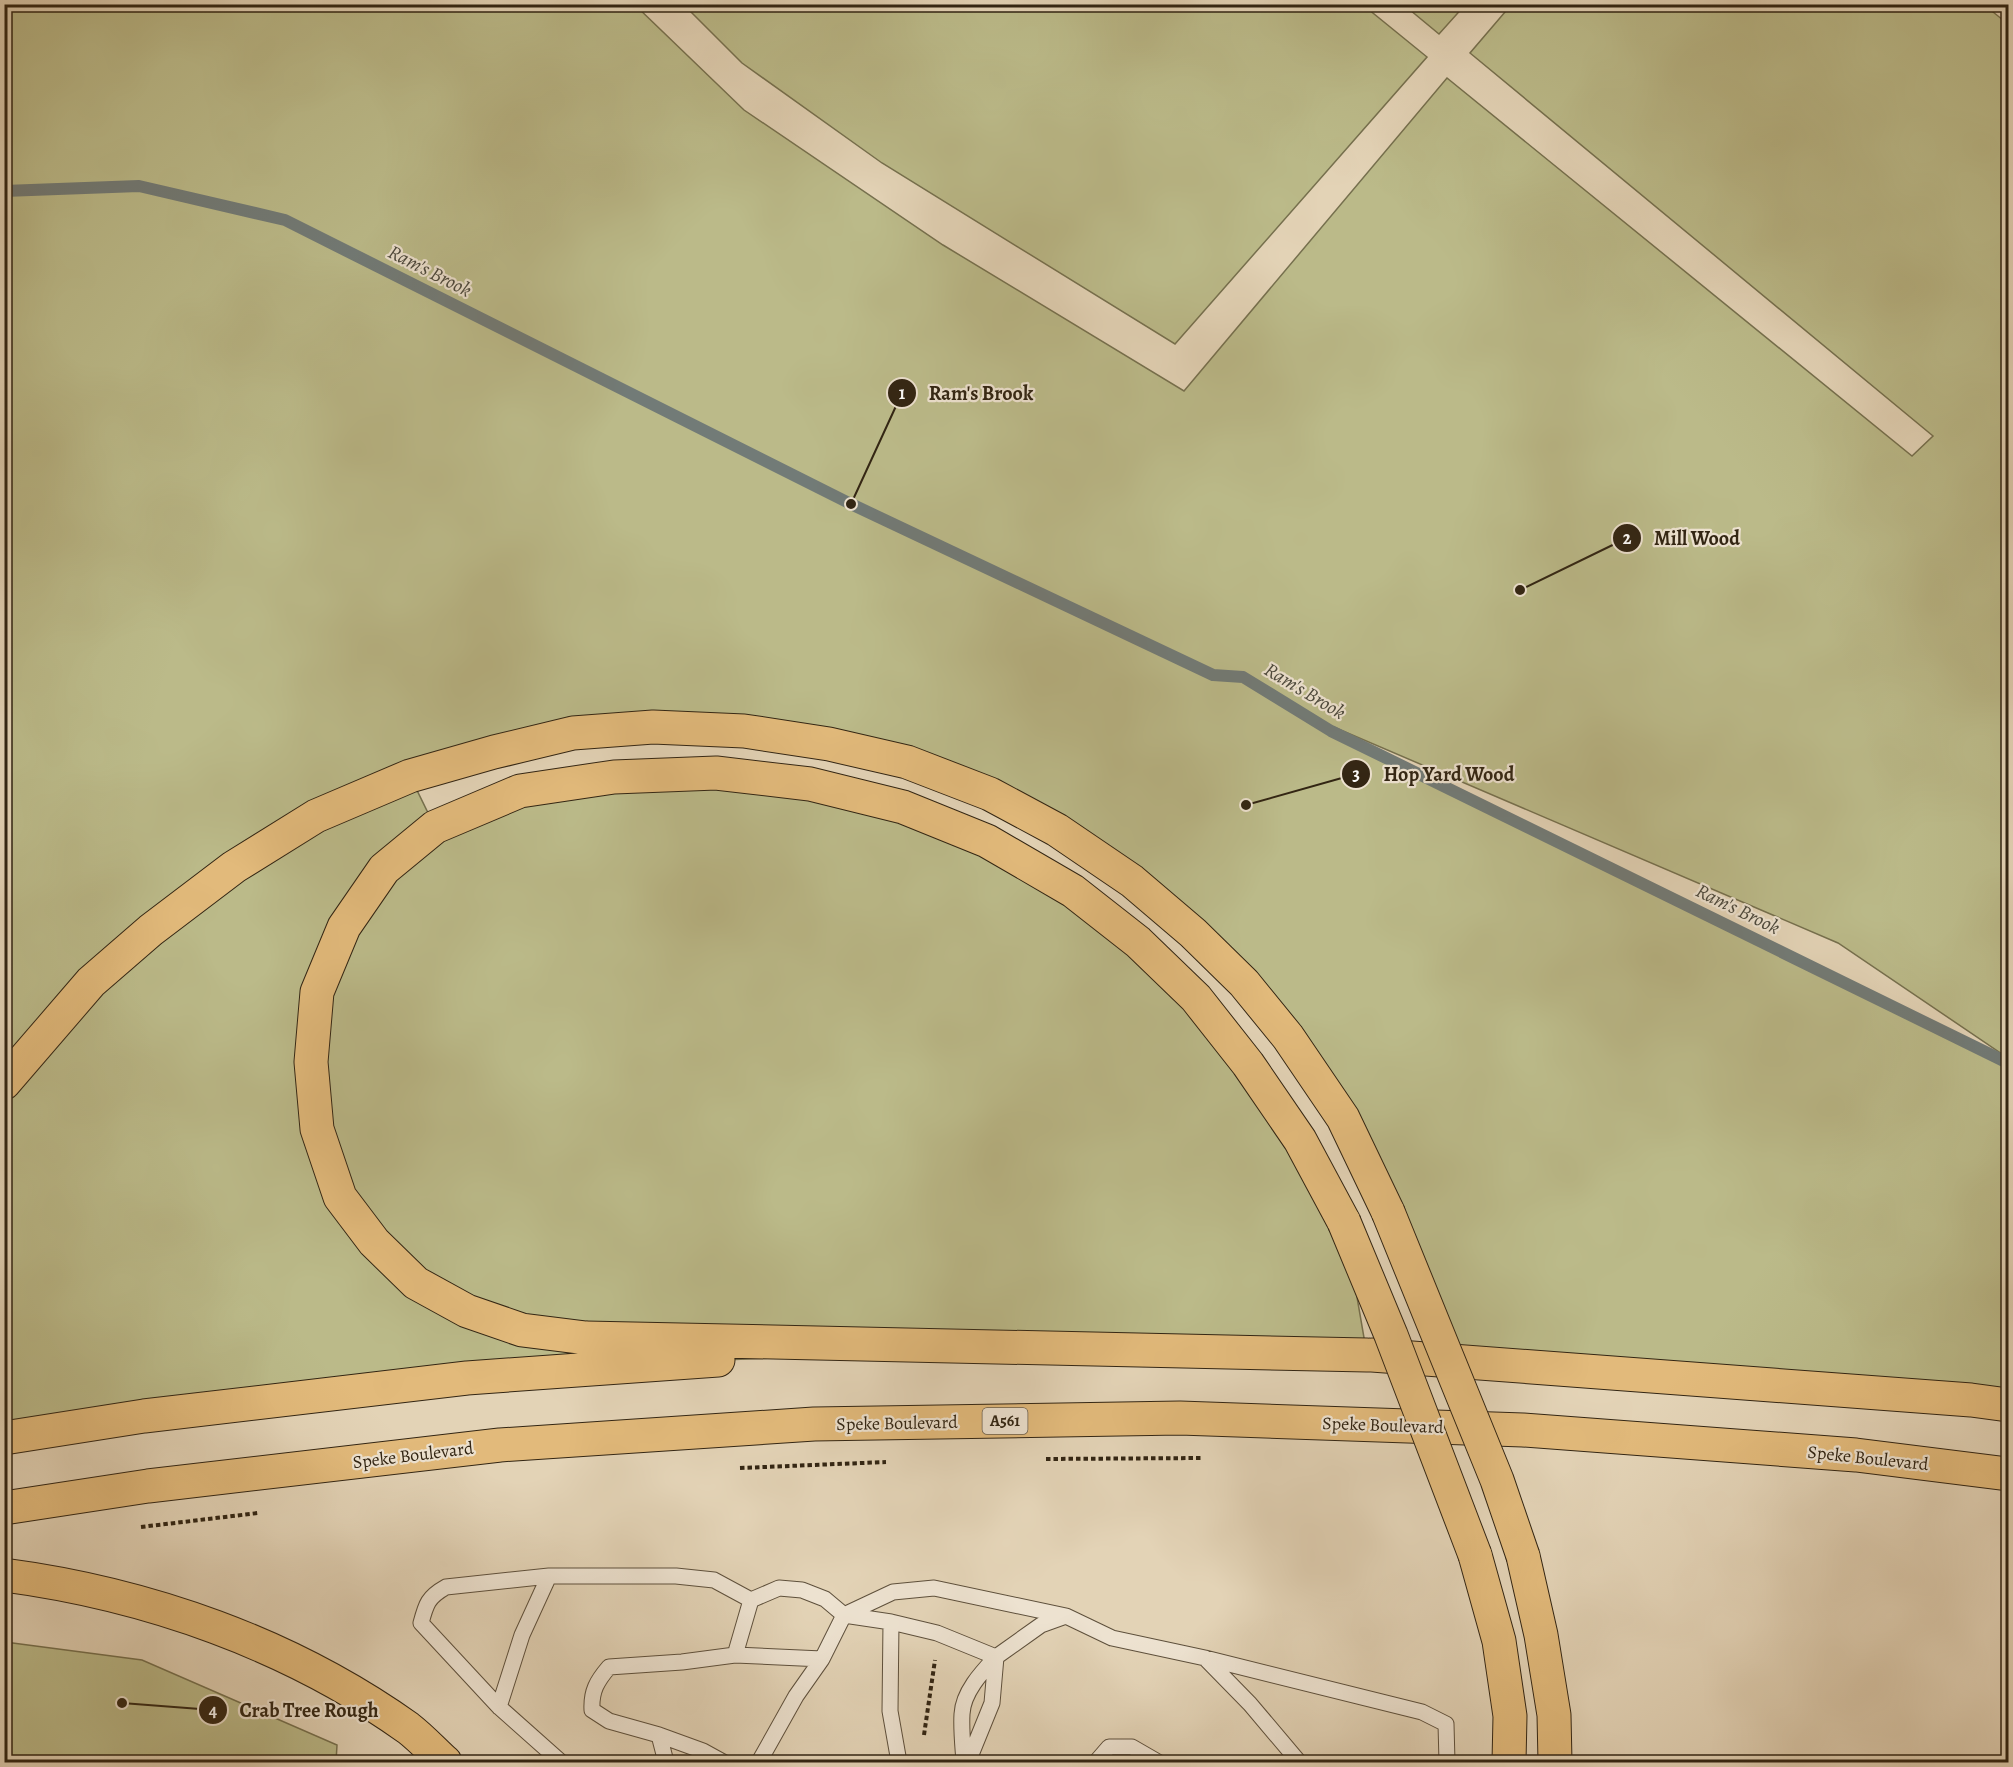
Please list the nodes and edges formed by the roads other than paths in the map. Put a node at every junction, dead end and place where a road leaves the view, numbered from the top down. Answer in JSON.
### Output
{"nodes":[{"id":1,"x":4,"y":1083,"type":"edge"},
{"id":2,"x":1367,"y":1355,"type":"junction"},
{"id":3,"x":2008,"y":1405,"type":"edge"},
{"id":4,"x":4,"y":1438,"type":"edge"},
{"id":5,"x":2008,"y":1474,"type":"edge"},
{"id":6,"x":4,"y":1508,"type":"edge"},
{"id":7,"x":4,"y":1575,"type":"edge"},
{"id":8,"x":549,"y":1576,"type":"junction"},
{"id":9,"x":751,"y":1600,"type":"junction"},
{"id":10,"x":844,"y":1615,"type":"junction"},
{"id":11,"x":1066,"y":1616,"type":"junction"},
{"id":12,"x":891,"y":1623,"type":"junction"},
{"id":13,"x":735,"y":1655,"type":"junction"},
{"id":14,"x":996,"y":1657,"type":"junction"},
{"id":15,"x":1205,"y":1658,"type":"junction"},
{"id":16,"x":822,"y":1659,"type":"junction"},
{"id":17,"x":499,"y":1707,"type":"junction"},
{"id":18,"x":659,"y":1735,"type":"junction"},
{"id":19,"x":445,"y":1762,"type":"edge"},
{"id":20,"x":561,"y":1762,"type":"edge"},
{"id":21,"x":666,"y":1762,"type":"edge"},
{"id":22,"x":723,"y":1762,"type":"edge"},
{"id":23,"x":759,"y":1762,"type":"edge"},
{"id":24,"x":899,"y":1762,"type":"edge"},
{"id":25,"x":966,"y":1762,"type":"edge"},
{"id":26,"x":1096,"y":1762,"type":"edge"},
{"id":27,"x":1158,"y":1762,"type":"edge"},
{"id":28,"x":1299,"y":1762,"type":"edge"},
{"id":29,"x":1447,"y":1762,"type":"edge"},
{"id":30,"x":1509,"y":1762,"type":"edge"},
{"id":31,"x":1555,"y":1762,"type":"edge"}],
"edges":[{"from":1,"to":31,"type":"highway","bridge":true},
{"from":2,"to":3,"type":"highway"},
{"from":2,"to":4,"type":"highway"},
{"from":2,"to":30,"type":"highway","bridge":true},
{"from":5,"to":6,"type":"highway","name":"Speke Boulevard","number":"A561"},
{"from":7,"to":19,"type":"highway"},
{"from":8,"to":9,"type":"lane"},
{"from":8,"to":17,"type":"lane"},
{"from":8,"to":17,"type":"lane"},
{"from":9,"to":10,"type":"lane"},
{"from":9,"to":13,"type":"lane"},
{"from":10,"to":11,"type":"lane"},
{"from":10,"to":12,"type":"lane"},
{"from":10,"to":16,"type":"lane"},
{"from":11,"to":14,"type":"lane"},
{"from":11,"to":15,"type":"lane"},
{"from":12,"to":14,"type":"lane"},
{"from":12,"to":24,"type":"lane"},
{"from":13,"to":16,"type":"lane"},
{"from":13,"to":18,"type":"lane"},
{"from":14,"to":25,"type":"lane"},
{"from":14,"to":25,"type":"lane"},
{"from":15,"to":28,"type":"lane"},
{"from":15,"to":29,"type":"lane"},
{"from":16,"to":23,"type":"lane"},
{"from":17,"to":20,"type":"lane"},
{"from":18,"to":21,"type":"lane"},
{"from":18,"to":22,"type":"lane"},
{"from":26,"to":27,"type":"lane"}]}
